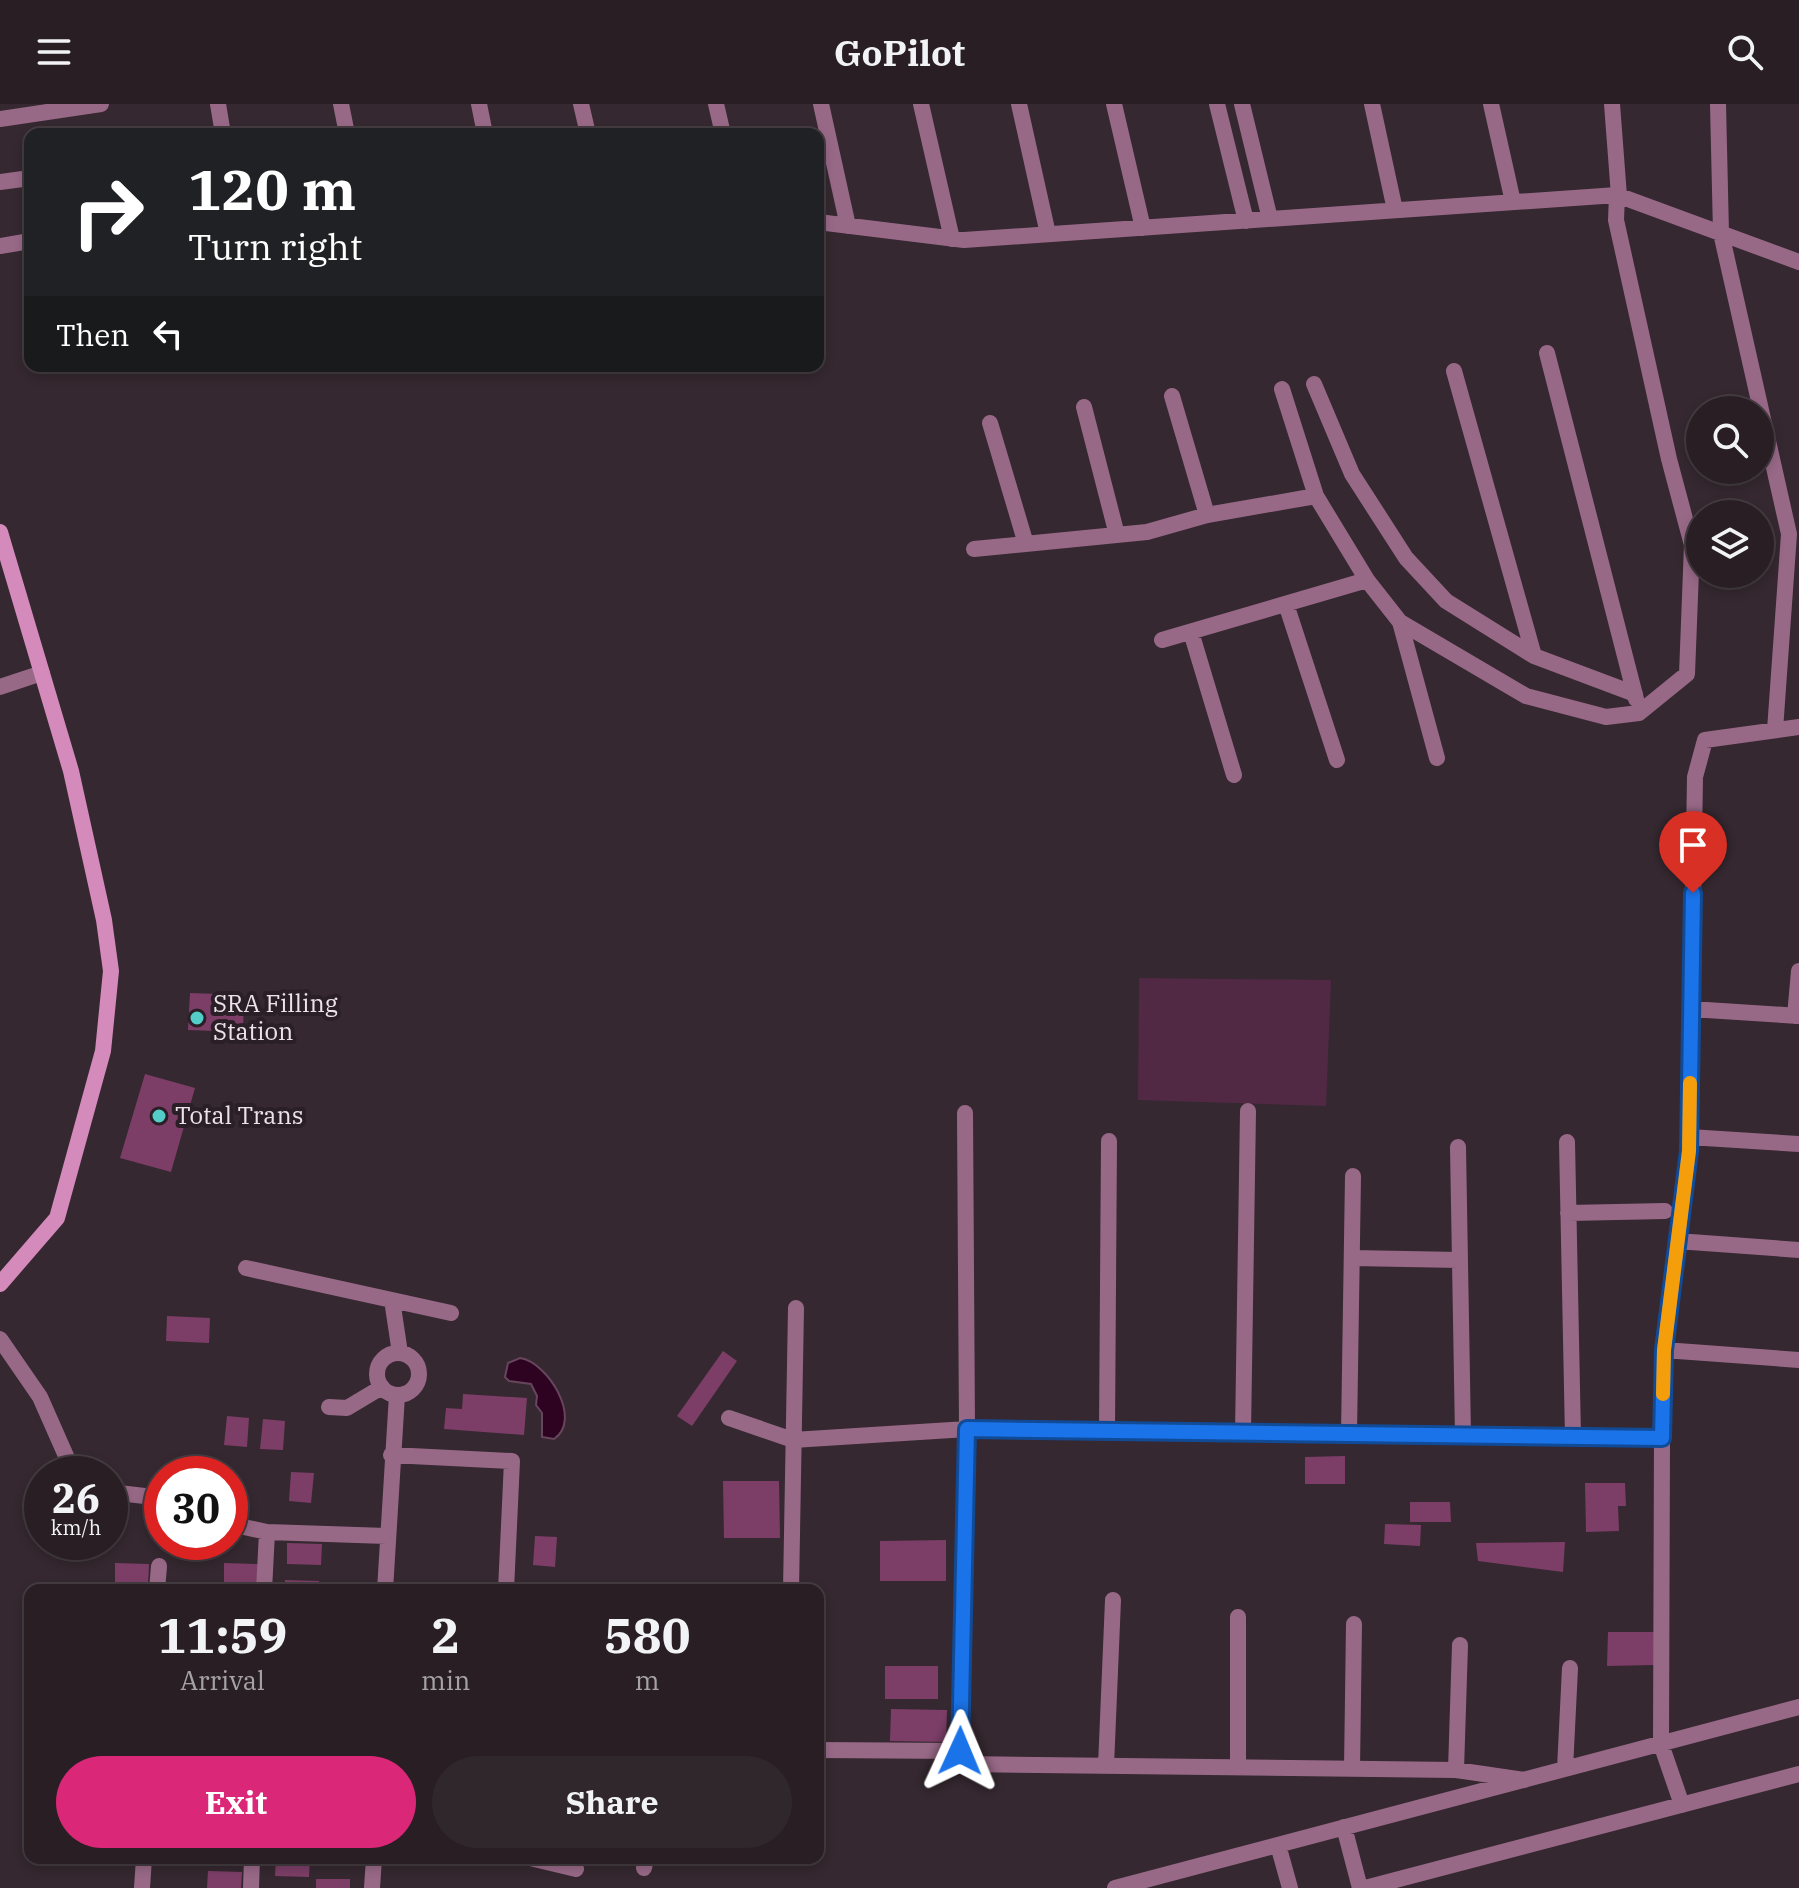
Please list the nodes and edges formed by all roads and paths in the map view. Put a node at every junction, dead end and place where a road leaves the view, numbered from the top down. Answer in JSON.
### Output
{"nodes":[{"id":1,"x":101,"y":104,"type":"edge"},
{"id":2,"x":218,"y":104,"type":"edge"},
{"id":3,"x":341,"y":104,"type":"edge"},
{"id":4,"x":479,"y":104,"type":"edge"},
{"id":5,"x":581,"y":104,"type":"edge"},
{"id":6,"x":716,"y":104,"type":"edge"},
{"id":7,"x":821,"y":104,"type":"edge"},
{"id":8,"x":921,"y":104,"type":"edge"},
{"id":9,"x":1019,"y":104,"type":"edge"},
{"id":10,"x":1114,"y":104,"type":"edge"},
{"id":11,"x":1217,"y":104,"type":"edge"},
{"id":12,"x":1242,"y":104,"type":"edge"},
{"id":13,"x":1372,"y":104,"type":"edge"},
{"id":14,"x":1491,"y":104,"type":"edge"},
{"id":15,"x":1612,"y":104,"type":"edge"},
{"id":16,"x":1718,"y":104,"type":"edge"},
{"id":17,"x":0,"y":119,"type":"edge"},
{"id":18,"x":222,"y":128,"type":"edge"},
{"id":19,"x":346,"y":128,"type":"edge"},
{"id":20,"x":484,"y":128,"type":"edge"},
{"id":21,"x":587,"y":128,"type":"edge"},
{"id":22,"x":722,"y":128,"type":"edge"},
{"id":23,"x":24,"y":179,"type":"edge"},
{"id":24,"x":0,"y":182,"type":"edge"},
{"id":25,"x":1618,"y":195,"type":"junction"},
{"id":26,"x":1513,"y":202,"type":"junction"},
{"id":27,"x":1395,"y":210,"type":"junction"},
{"id":28,"x":1270,"y":219,"type":"junction"},
{"id":29,"x":1246,"y":221,"type":"junction"},
{"id":30,"x":824,"y":223,"type":"edge"},
{"id":31,"x":848,"y":226,"type":"junction"},
{"id":32,"x":1143,"y":228,"type":"junction"},
{"id":33,"x":1721,"y":233,"type":"junction"},
{"id":34,"x":1048,"y":234,"type":"junction"},
{"id":35,"x":952,"y":239,"type":"junction"},
{"id":36,"x":24,"y":242,"type":"edge"},
{"id":37,"x":0,"y":246,"type":"edge"},
{"id":38,"x":1799,"y":262,"type":"edge"},
{"id":39,"x":1547,"y":353,"type":"dead end"},
{"id":40,"x":1454,"y":371,"type":"dead end"},
{"id":41,"x":1314,"y":384,"type":"dead end"},
{"id":42,"x":1282,"y":389,"type":"dead end"},
{"id":43,"x":1172,"y":396,"type":"dead end"},
{"id":44,"x":1084,"y":407,"type":"dead end"},
{"id":45,"x":990,"y":423,"type":"dead end"},
{"id":46,"x":1316,"y":496,"type":"junction"},
{"id":47,"x":1207,"y":515,"type":"junction"},
{"id":48,"x":0,"y":532,"type":"edge"},
{"id":49,"x":1117,"y":535,"type":"junction"},
{"id":50,"x":1026,"y":544,"type":"junction"},
{"id":51,"x":974,"y":549,"type":"dead end"},
{"id":52,"x":1367,"y":580,"type":"junction"},
{"id":53,"x":1286,"y":604,"type":"junction"},
{"id":54,"x":1400,"y":622,"type":"junction"},
{"id":55,"x":1191,"y":632,"type":"junction"},
{"id":56,"x":1162,"y":640,"type":"dead end"},
{"id":57,"x":1534,"y":656,"type":"junction"},
{"id":58,"x":42,"y":673,"type":"junction"},
{"id":59,"x":0,"y":687,"type":"edge"},
{"id":60,"x":1635,"y":694,"type":"junction"},
{"id":61,"x":1639,"y":713,"type":"junction"},
{"id":62,"x":1799,"y":727,"type":"edge"},
{"id":63,"x":1775,"y":730,"type":"junction"},
{"id":64,"x":1437,"y":758,"type":"dead end"},
{"id":65,"x":1337,"y":760,"type":"dead end"},
{"id":66,"x":1234,"y":775,"type":"dead end"},
{"id":67,"x":1799,"y":971,"type":"edge"},
{"id":68,"x":1691,"y":1009,"type":"junction"},
{"id":69,"x":1797,"y":1016,"type":"edge"},
{"id":70,"x":1248,"y":1111,"type":"dead end"},
{"id":71,"x":965,"y":1113,"type":"dead end"},
{"id":72,"x":1689,"y":1137,"type":"junction"},
{"id":73,"x":1109,"y":1141,"type":"dead end"},
{"id":74,"x":1567,"y":1142,"type":"dead end"},
{"id":75,"x":1799,"y":1144,"type":"edge"},
{"id":76,"x":1458,"y":1147,"type":"dead end"},
{"id":77,"x":1353,"y":1176,"type":"dead end"},
{"id":78,"x":1665,"y":1211,"type":"dead end"},
{"id":79,"x":1568,"y":1213,"type":"junction"},
{"id":80,"x":1677,"y":1241,"type":"junction"},
{"id":81,"x":1799,"y":1250,"type":"edge"},
{"id":82,"x":1352,"y":1258,"type":"junction"},
{"id":83,"x":1460,"y":1260,"type":"junction"},
{"id":84,"x":246,"y":1268,"type":"dead end"},
{"id":85,"x":0,"y":1284,"type":"edge"},
{"id":86,"x":392,"y":1300,"type":"junction"},
{"id":87,"x":796,"y":1308,"type":"dead end"},
{"id":88,"x":451,"y":1313,"type":"dead end"},
{"id":89,"x":0,"y":1339,"type":"edge"},
{"id":90,"x":1664,"y":1350,"type":"junction"},
{"id":91,"x":400,"y":1353,"type":"junction"},
{"id":92,"x":1799,"y":1360,"type":"edge"},
{"id":93,"x":389,"y":1391,"type":"junction"},
{"id":94,"x":329,"y":1407,"type":"dead end"},
{"id":95,"x":729,"y":1418,"type":"dead end"},
{"id":96,"x":967,"y":1429,"type":"junction"},
{"id":97,"x":1107,"y":1431,"type":"junction"},
{"id":98,"x":1243,"y":1433,"type":"junction"},
{"id":99,"x":1349,"y":1434,"type":"junction"},
{"id":100,"x":1463,"y":1436,"type":"junction"},
{"id":101,"x":1573,"y":1437,"type":"junction"},
{"id":102,"x":1662,"y":1438,"type":"junction"},
{"id":103,"x":793,"y":1440,"type":"junction"},
{"id":104,"x":391,"y":1455,"type":"junction"},
{"id":105,"x":66,"y":1456,"type":"edge"},
{"id":106,"x":248,"y":1528,"type":"edge"},
{"id":107,"x":267,"y":1532,"type":"junction"},
{"id":108,"x":387,"y":1536,"type":"junction"},
{"id":109,"x":159,"y":1566,"type":"dead end"},
{"id":110,"x":158,"y":1584,"type":"edge"},
{"id":111,"x":264,"y":1584,"type":"edge"},
{"id":112,"x":385,"y":1584,"type":"edge"},
{"id":113,"x":506,"y":1584,"type":"edge"},
{"id":114,"x":791,"y":1584,"type":"edge"},
{"id":115,"x":1113,"y":1600,"type":"dead end"},
{"id":116,"x":1238,"y":1617,"type":"dead end"},
{"id":117,"x":1354,"y":1624,"type":"dead end"},
{"id":118,"x":1460,"y":1645,"type":"dead end"},
{"id":119,"x":1570,"y":1668,"type":"dead end"},
{"id":120,"x":1799,"y":1707,"type":"edge"},
{"id":121,"x":1661,"y":1744,"type":"junction"},
{"id":122,"x":824,"y":1750,"type":"edge"},
{"id":123,"x":960,"y":1751,"type":"junction"},
{"id":124,"x":1106,"y":1766,"type":"junction"},
{"id":125,"x":1238,"y":1767,"type":"junction"},
{"id":126,"x":1352,"y":1769,"type":"junction"},
{"id":127,"x":1565,"y":1769,"type":"junction"},
{"id":128,"x":1456,"y":1770,"type":"junction"},
{"id":129,"x":1799,"y":1774,"type":"edge"},
{"id":130,"x":1524,"y":1780,"type":"junction"},
{"id":131,"x":1682,"y":1805,"type":"junction"},
{"id":132,"x":1344,"y":1827,"type":"junction"},
{"id":133,"x":1278,"y":1845,"type":"junction"},
{"id":134,"x":144,"y":1864,"type":"edge"},
{"id":135,"x":252,"y":1864,"type":"edge"},
{"id":136,"x":374,"y":1864,"type":"edge"},
{"id":137,"x":555,"y":1864,"type":"edge"},
{"id":138,"x":576,"y":1869,"type":"dead end"},
{"id":139,"x":142,"y":1888,"type":"edge"},
{"id":140,"x":251,"y":1888,"type":"edge"},
{"id":141,"x":372,"y":1888,"type":"edge"},
{"id":142,"x":1115,"y":1888,"type":"edge"},
{"id":143,"x":1290,"y":1888,"type":"edge"},
{"id":144,"x":1363,"y":1888,"type":"edge"}],
"edges":[{"from":1,"to":17,"type":"street"},
{"from":2,"to":18,"type":"street"},
{"from":3,"to":19,"type":"street"},
{"from":4,"to":20,"type":"street"},
{"from":5,"to":21,"type":"street"},
{"from":6,"to":22,"type":"street"},
{"from":7,"to":31,"type":"street"},
{"from":8,"to":35,"type":"street"},
{"from":9,"to":34,"type":"street"},
{"from":10,"to":32,"type":"street"},
{"from":11,"to":29,"type":"street"},
{"from":12,"to":28,"type":"street"},
{"from":13,"to":27,"type":"street"},
{"from":14,"to":26,"type":"street"},
{"from":15,"to":25,"type":"street"},
{"from":16,"to":33,"type":"street"},
{"from":23,"to":24,"type":"street"},
{"from":25,"to":26,"type":"street"},
{"from":25,"to":33,"type":"street"},
{"from":25,"to":61,"type":"street"},
{"from":26,"to":27,"type":"street"},
{"from":27,"to":28,"type":"street"},
{"from":28,"to":29,"type":"street"},
{"from":29,"to":32,"type":"street"},
{"from":30,"to":31,"type":"street"},
{"from":31,"to":35,"type":"street"},
{"from":32,"to":34,"type":"street"},
{"from":33,"to":38,"type":"street"},
{"from":33,"to":63,"type":"street"},
{"from":34,"to":35,"type":"street"},
{"from":36,"to":37,"type":"street"},
{"from":39,"to":60,"type":"street"},
{"from":40,"to":57,"type":"street"},
{"from":41,"to":57,"type":"street"},
{"from":42,"to":46,"type":"street"},
{"from":43,"to":47,"type":"street"},
{"from":44,"to":49,"type":"street"},
{"from":45,"to":50,"type":"street"},
{"from":46,"to":47,"type":"street"},
{"from":46,"to":52,"type":"street"},
{"from":47,"to":49,"type":"street"},
{"from":48,"to":58,"type":"main road"},
{"from":49,"to":50,"type":"street"},
{"from":50,"to":51,"type":"street"},
{"from":52,"to":53,"type":"street"},
{"from":52,"to":54,"type":"street"},
{"from":53,"to":55,"type":"street"},
{"from":53,"to":65,"type":"street"},
{"from":54,"to":61,"type":"street"},
{"from":54,"to":64,"type":"street"},
{"from":55,"to":56,"type":"street"},
{"from":55,"to":66,"type":"street"},
{"from":57,"to":60,"type":"street"},
{"from":58,"to":59,"type":"street"},
{"from":58,"to":85,"type":"main road"},
{"from":60,"to":61,"type":"street"},
{"from":62,"to":63,"type":"street"},
{"from":63,"to":68,"type":"street"},
{"from":67,"to":69,"type":"street"},
{"from":68,"to":69,"type":"street"},
{"from":68,"to":72,"type":"street"},
{"from":70,"to":98,"type":"street"},
{"from":71,"to":96,"type":"street"},
{"from":72,"to":75,"type":"street"},
{"from":72,"to":80,"type":"street"},
{"from":73,"to":97,"type":"street"},
{"from":74,"to":79,"type":"street"},
{"from":76,"to":83,"type":"street"},
{"from":77,"to":82,"type":"street"},
{"from":78,"to":79,"type":"street"},
{"from":79,"to":101,"type":"street"},
{"from":80,"to":81,"type":"street"},
{"from":80,"to":90,"type":"street"},
{"from":82,"to":83,"type":"street"},
{"from":82,"to":99,"type":"street"},
{"from":83,"to":100,"type":"street"},
{"from":84,"to":86,"type":"street"},
{"from":86,"to":88,"type":"street"},
{"from":86,"to":91,"type":"street"},
{"from":87,"to":103,"type":"street"},
{"from":89,"to":105,"type":"street"},
{"from":90,"to":92,"type":"street"},
{"from":90,"to":102,"type":"street"},
{"from":91,"to":93,"type":"street"},
{"from":91,"to":93,"type":"street"},
{"from":93,"to":94,"type":"street"},
{"from":93,"to":104,"type":"street"},
{"from":95,"to":103,"type":"street"},
{"from":96,"to":97,"type":"street"},
{"from":96,"to":103,"type":"street"},
{"from":96,"to":123,"type":"street"},
{"from":97,"to":98,"type":"street"},
{"from":98,"to":99,"type":"street"},
{"from":99,"to":100,"type":"street"},
{"from":100,"to":101,"type":"street"},
{"from":101,"to":102,"type":"street"},
{"from":102,"to":121,"type":"street"},
{"from":103,"to":114,"type":"street"},
{"from":104,"to":108,"type":"street"},
{"from":104,"to":113,"type":"street"},
{"from":106,"to":107,"type":"street"},
{"from":107,"to":108,"type":"street"},
{"from":107,"to":111,"type":"street"},
{"from":108,"to":112,"type":"street"},
{"from":109,"to":110,"type":"street"},
{"from":115,"to":124,"type":"street"},
{"from":116,"to":125,"type":"street"},
{"from":117,"to":126,"type":"street"},
{"from":118,"to":128,"type":"street"},
{"from":119,"to":127,"type":"street"},
{"from":120,"to":121,"type":"street"},
{"from":121,"to":127,"type":"street"},
{"from":121,"to":131,"type":"street"},
{"from":122,"to":123,"type":"street"},
{"from":123,"to":124,"type":"street"},
{"from":124,"to":125,"type":"street"},
{"from":125,"to":126,"type":"street"},
{"from":126,"to":128,"type":"street"},
{"from":127,"to":130,"type":"street"},
{"from":128,"to":130,"type":"street"},
{"from":129,"to":131,"type":"street"},
{"from":130,"to":132,"type":"street"},
{"from":131,"to":144,"type":"street"},
{"from":132,"to":133,"type":"street"},
{"from":132,"to":144,"type":"street"},
{"from":133,"to":142,"type":"street"},
{"from":133,"to":143,"type":"street"},
{"from":134,"to":139,"type":"street"},
{"from":135,"to":140,"type":"street"},
{"from":136,"to":141,"type":"street"},
{"from":137,"to":138,"type":"street"}]}
